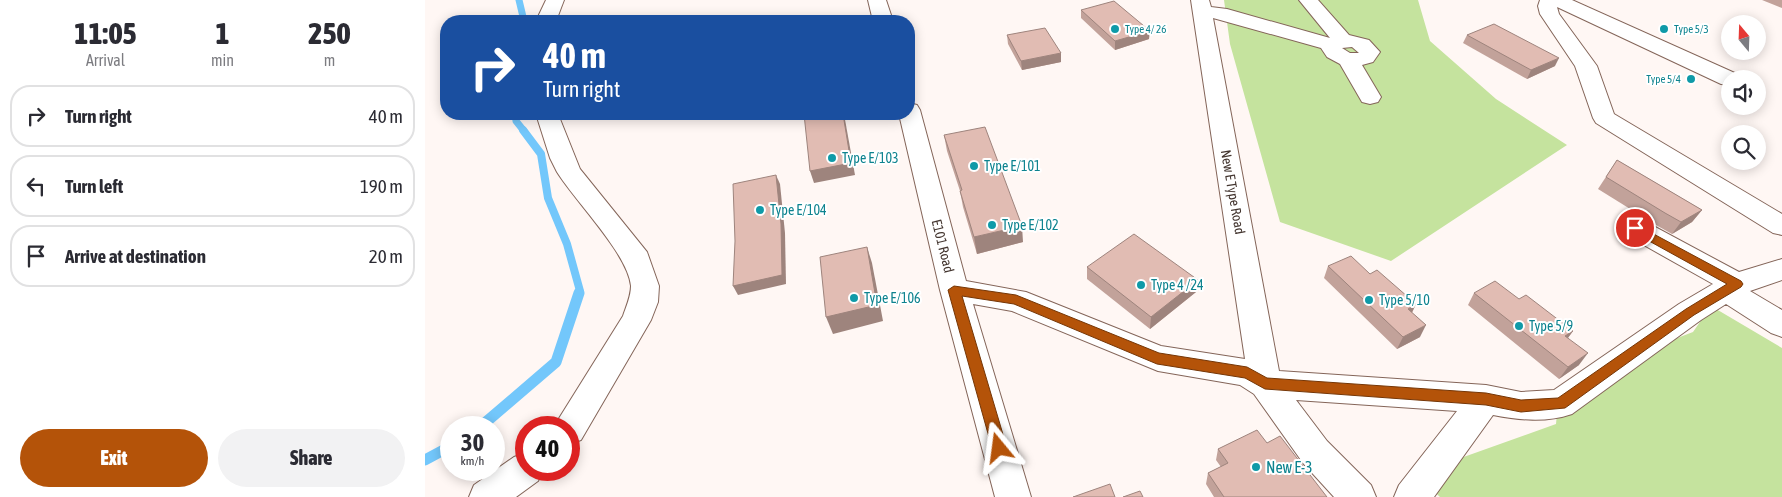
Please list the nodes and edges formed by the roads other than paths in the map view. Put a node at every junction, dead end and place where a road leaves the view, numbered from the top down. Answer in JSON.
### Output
{"nodes":[{"id":1,"x":555,"y":0,"type":"edge"},
{"id":2,"x":877,"y":0,"type":"edge"},
{"id":3,"x":1308,"y":0,"type":"edge"},
{"id":4,"x":1549,"y":0,"type":"edge"},
{"id":5,"x":1557,"y":0,"type":"edge"},
{"id":6,"x":1201,"y":6,"type":"edge"},
{"id":7,"x":549,"y":15,"type":"edge"},
{"id":8,"x":881,"y":15,"type":"edge"},
{"id":9,"x":1340,"y":48,"type":"junction"},
{"id":10,"x":1721,"y":76,"type":"edge"},
{"id":11,"x":1370,"y":97,"type":"dead end"},
{"id":12,"x":549,"y":120,"type":"edge"},
{"id":13,"x":912,"y":120,"type":"edge"},
{"id":14,"x":1782,"y":226,"type":"edge"},
{"id":15,"x":1635,"y":228,"type":"dead end"},
{"id":16,"x":1782,"y":269,"type":"edge"},
{"id":17,"x":1732,"y":287,"type":"junction"},
{"id":18,"x":954,"y":290,"type":"junction"},
{"id":19,"x":1782,"y":325,"type":"edge"},
{"id":20,"x":1265,"y":384,"type":"junction"},
{"id":21,"x":1486,"y":399,"type":"junction"},
{"id":22,"x":577,"y":416,"type":"edge"},
{"id":23,"x":515,"y":477,"type":"edge"},
{"id":24,"x":487,"y":497,"type":"edge"},
{"id":25,"x":1013,"y":497,"type":"edge"},
{"id":26,"x":1357,"y":497,"type":"edge"},
{"id":27,"x":1412,"y":497,"type":"edge"}],
"edges":[{"from":1,"to":7,"type":"street"},
{"from":2,"to":8,"type":"street"},
{"from":3,"to":9,"type":"street"},
{"from":4,"to":14,"type":"street"},
{"from":5,"to":10,"type":"street"},
{"from":6,"to":9,"type":"street"},
{"from":6,"to":20,"type":"street","name":"New E Type Road"},
{"from":9,"to":11,"type":"street"},
{"from":12,"to":22,"type":"street"},
{"from":13,"to":18,"type":"street","name":"E101 Road"},
{"from":15,"to":17,"type":"street"},
{"from":16,"to":17,"type":"street"},
{"from":17,"to":19,"type":"street"},
{"from":17,"to":21,"type":"street"},
{"from":18,"to":20,"type":"street"},
{"from":18,"to":25,"type":"street","name":"E101 Road"},
{"from":20,"to":21,"type":"street"},
{"from":20,"to":26,"type":"street"},
{"from":21,"to":27,"type":"street"},
{"from":23,"to":24,"type":"street"}]}
